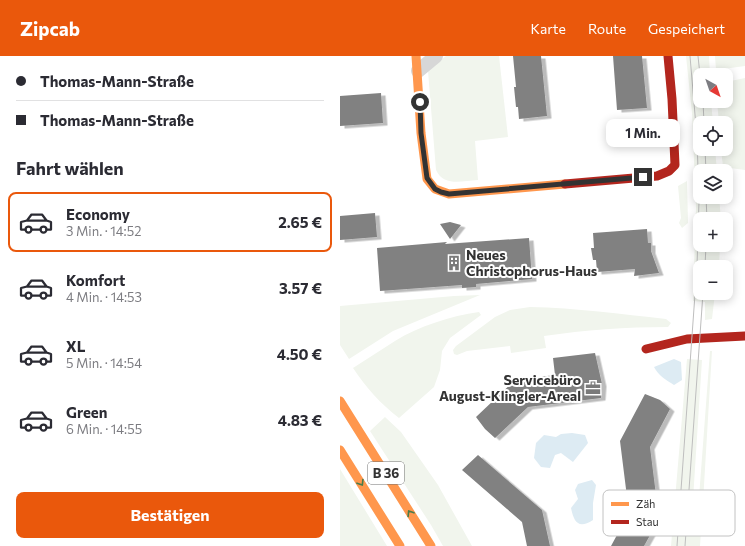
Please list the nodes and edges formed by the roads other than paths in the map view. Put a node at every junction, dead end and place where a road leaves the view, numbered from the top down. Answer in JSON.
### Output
{"nodes":[{"id":1,"x":416,"y":56,"type":"edge"},
{"id":2,"x":436,"y":56,"type":"edge"},
{"id":3,"x":668,"y":56,"type":"edge"},
{"id":4,"x":418,"y":71,"type":"junction"},
{"id":5,"x":745,"y":336,"type":"edge"},
{"id":6,"x":646,"y":349,"type":"dead end"},
{"id":7,"x":340,"y":401,"type":"edge"},
{"id":8,"x":340,"y":450,"type":"edge"},
{"id":9,"x":400,"y":546,"type":"edge"},
{"id":10,"x":431,"y":546,"type":"edge"}],
"edges":[{"from":1,"to":4,"type":"main road"},
{"from":2,"to":4,"type":"street"},
{"from":3,"to":4,"type":"main road"},
{"from":5,"to":6,"type":"main road"},
{"from":10,"to":7,"type":"main road","number":"B 36","one_way":true},
{"from":8,"to":9,"type":"main road","number":"B 36","one_way":true}]}
